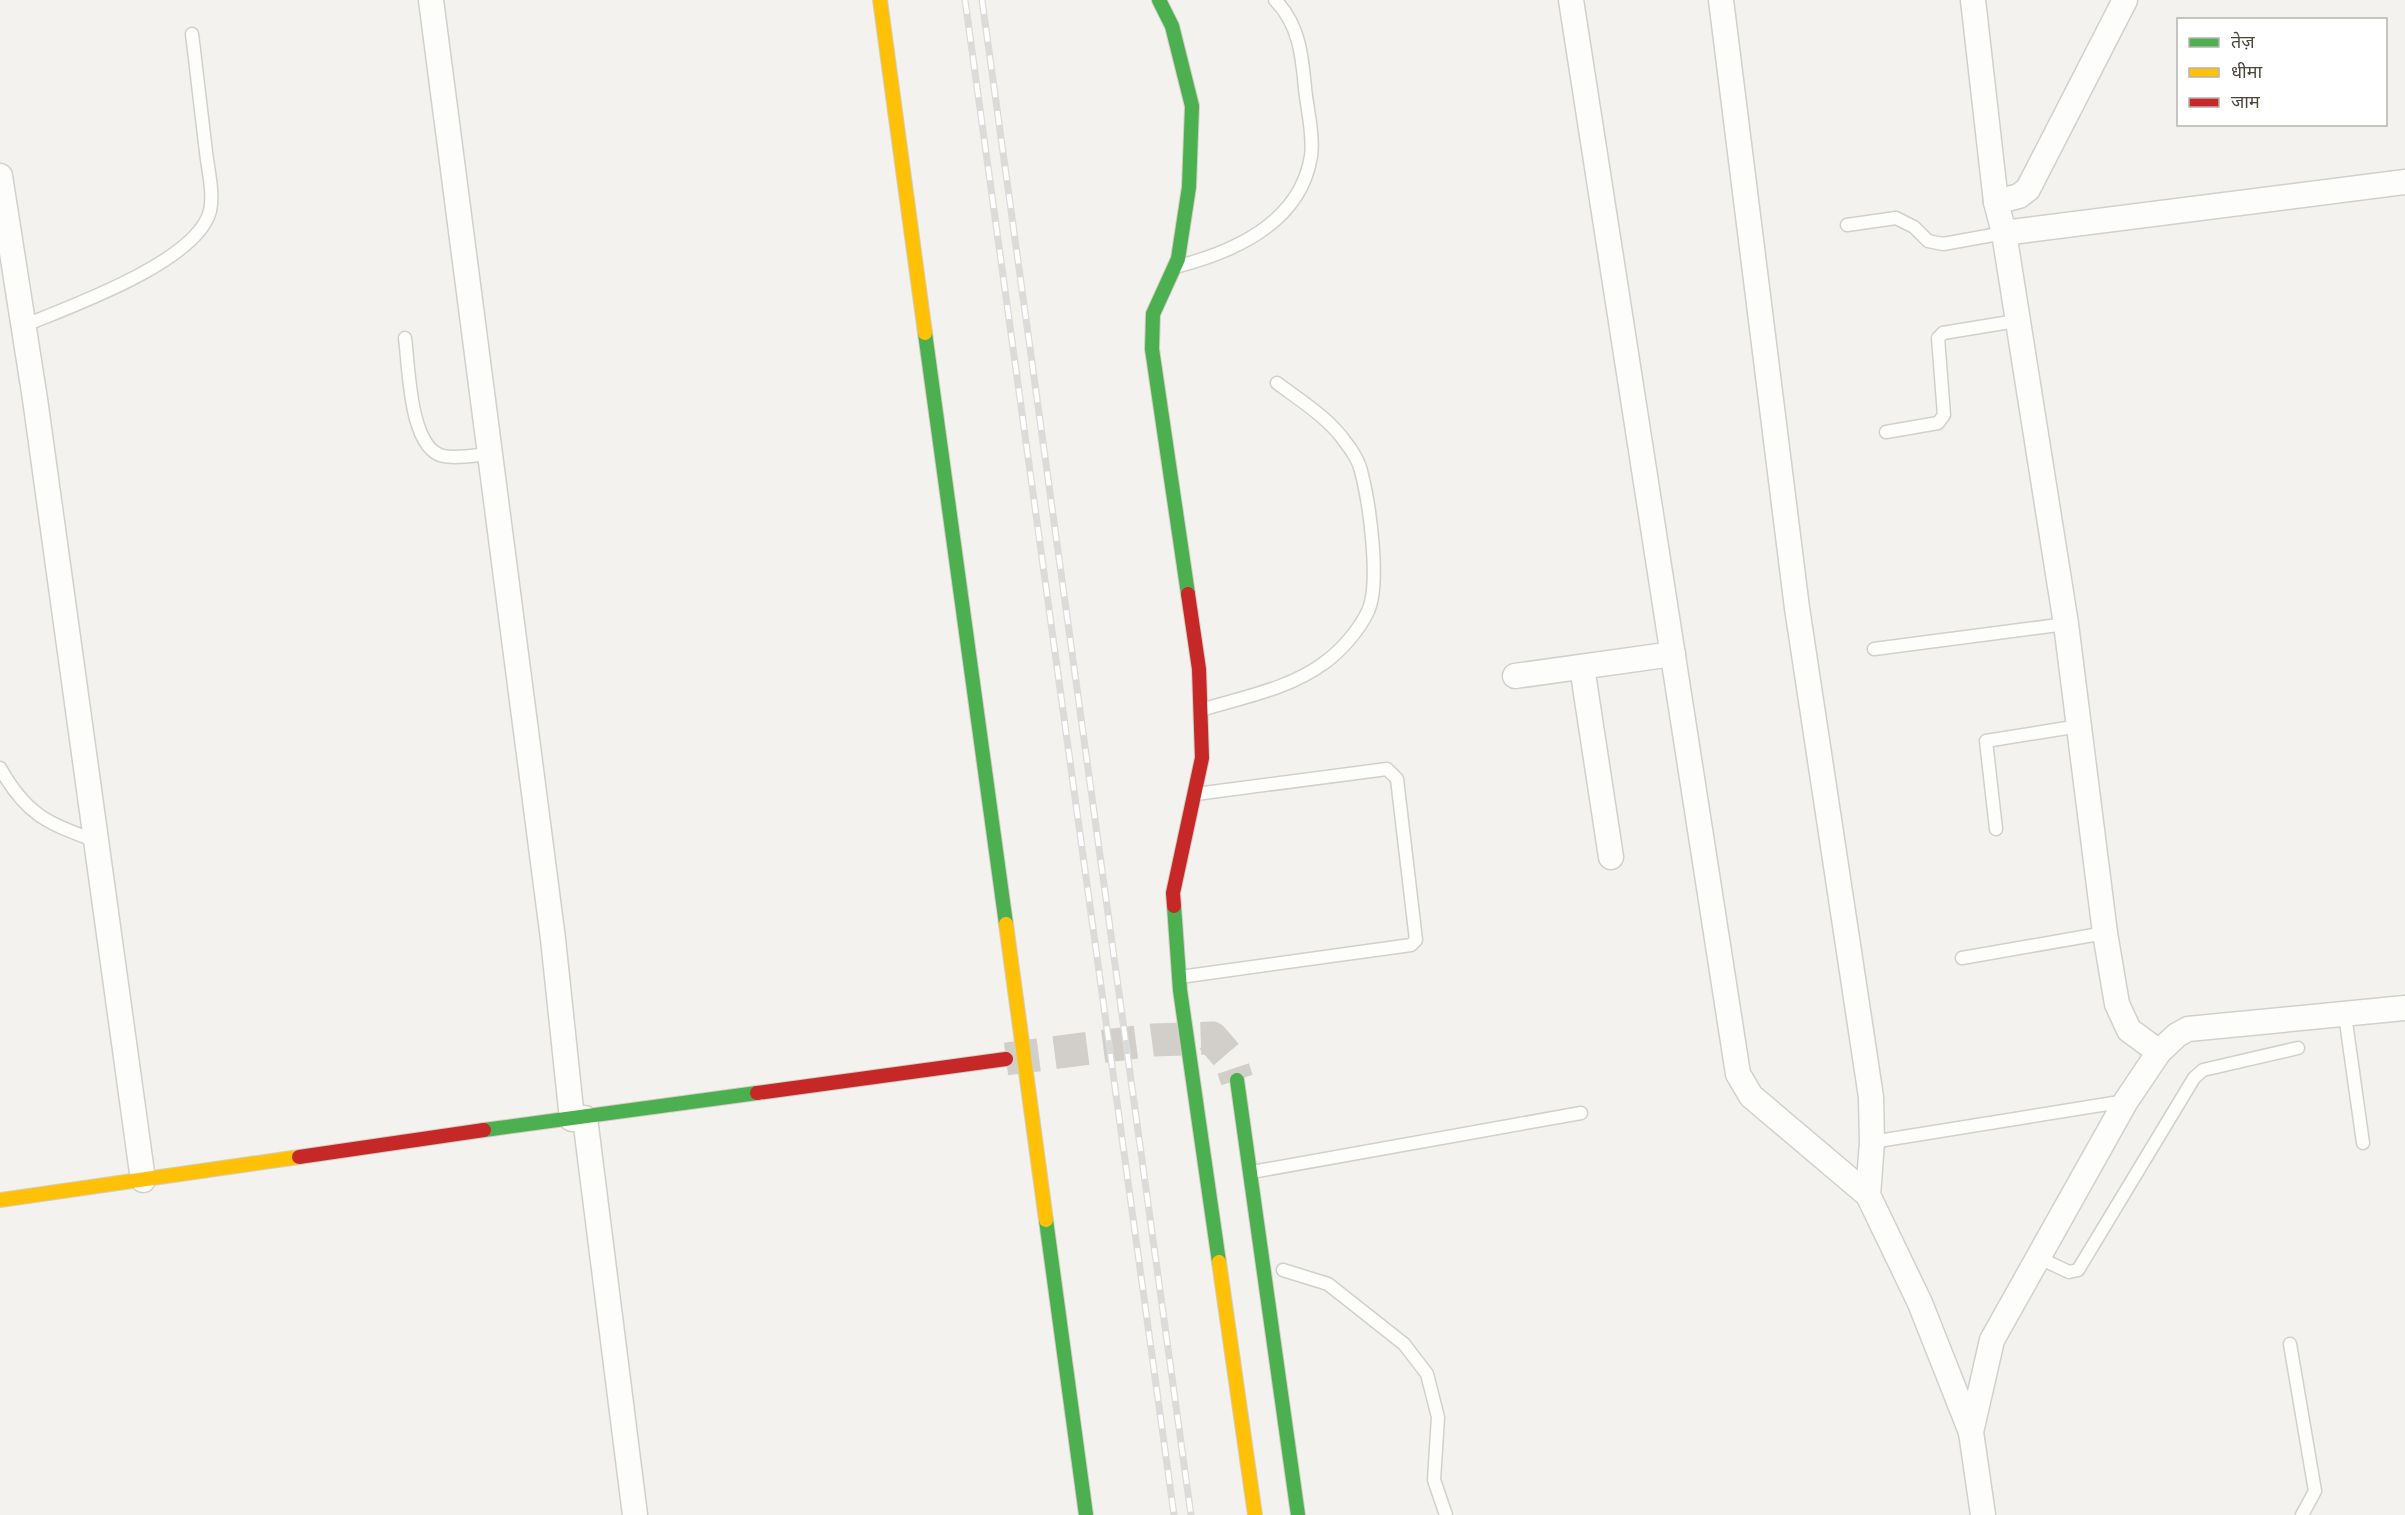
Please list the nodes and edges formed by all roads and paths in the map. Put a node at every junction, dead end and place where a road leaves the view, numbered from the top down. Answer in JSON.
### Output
{"nodes":[{"id":1,"x":431,"y":0,"type":"edge"},
{"id":2,"x":880,"y":0,"type":"edge"},
{"id":3,"x":1159,"y":0,"type":"edge"},
{"id":4,"x":1275,"y":0,"type":"edge"},
{"id":5,"x":1572,"y":0,"type":"edge"},
{"id":6,"x":1721,"y":0,"type":"edge"},
{"id":7,"x":1973,"y":0,"type":"edge"},
{"id":8,"x":2125,"y":0,"type":"edge"},
{"id":9,"x":192,"y":34,"type":"dead end"},
{"id":10,"x":0,"y":176,"type":"edge"},
{"id":11,"x":2405,"y":182,"type":"edge"},
{"id":12,"x":1996,"y":202,"type":"junction"},
{"id":13,"x":1847,"y":225,"type":"dead end"},
{"id":14,"x":2004,"y":233,"type":"junction"},
{"id":15,"x":1174,"y":267,"type":"junction"},
{"id":16,"x":2016,"y":321,"type":"junction"},
{"id":17,"x":23,"y":326,"type":"junction"},
{"id":18,"x":405,"y":338,"type":"dead end"},
{"id":19,"x":1277,"y":383,"type":"dead end"},
{"id":20,"x":1886,"y":432,"type":"dead end"},
{"id":21,"x":490,"y":454,"type":"junction"},
{"id":22,"x":2066,"y":624,"type":"junction"},
{"id":23,"x":1874,"y":649,"type":"dead end"},
{"id":24,"x":1673,"y":654,"type":"junction"},
{"id":25,"x":1582,"y":667,"type":"junction"},
{"id":26,"x":1515,"y":676,"type":"dead end"},
{"id":27,"x":1200,"y":710,"type":"junction"},
{"id":28,"x":2079,"y":726,"type":"junction"},
{"id":29,"x":0,"y":768,"type":"edge"},
{"id":30,"x":1195,"y":794,"type":"junction"},
{"id":31,"x":1996,"y":829,"type":"dead end"},
{"id":32,"x":96,"y":841,"type":"junction"},
{"id":33,"x":1611,"y":857,"type":"dead end"},
{"id":34,"x":2105,"y":933,"type":"junction"},
{"id":35,"x":1962,"y":958,"type":"dead end"},
{"id":36,"x":1179,"y":977,"type":"junction"},
{"id":37,"x":2405,"y":1008,"type":"edge"},
{"id":38,"x":2345,"y":1015,"type":"junction"},
{"id":39,"x":2298,"y":1048,"type":"dead end"},
{"id":40,"x":2159,"y":1052,"type":"junction"},
{"id":41,"x":1006,"y":1059,"type":"tunnel mouth"},
{"id":42,"x":1237,"y":1080,"type":"tunnel mouth"},
{"id":43,"x":2126,"y":1101,"type":"junction"},
{"id":44,"x":1581,"y":1113,"type":"dead end"},
{"id":45,"x":578,"y":1118,"type":"junction"},
{"id":46,"x":1872,"y":1142,"type":"junction"},
{"id":47,"x":2363,"y":1143,"type":"dead end"},
{"id":48,"x":1250,"y":1172,"type":"junction"},
{"id":49,"x":143,"y":1180,"type":"junction"},
{"id":50,"x":1868,"y":1196,"type":"junction"},
{"id":51,"x":0,"y":1200,"type":"edge"},
{"id":52,"x":2037,"y":1257,"type":"junction"},
{"id":53,"x":1283,"y":1270,"type":"dead end"},
{"id":54,"x":2290,"y":1344,"type":"dead end"},
{"id":55,"x":1971,"y":1432,"type":"junction"},
{"id":56,"x":636,"y":1515,"type":"edge"},
{"id":57,"x":1086,"y":1515,"type":"edge"},
{"id":58,"x":1255,"y":1515,"type":"edge"},
{"id":59,"x":1298,"y":1515,"type":"edge"},
{"id":60,"x":1446,"y":1515,"type":"edge"},
{"id":61,"x":1983,"y":1515,"type":"edge"},
{"id":62,"x":2302,"y":1515,"type":"edge"}],
"edges":[{"from":1,"to":21,"type":"street"},
{"from":2,"to":57,"type":"street"},
{"from":3,"to":15,"type":"street"},
{"from":4,"to":15,"type":"lane"},
{"from":5,"to":24,"type":"street"},
{"from":6,"to":46,"type":"street"},
{"from":7,"to":12,"type":"street"},
{"from":8,"to":12,"type":"street"},
{"from":9,"to":17,"type":"lane"},
{"from":10,"to":17,"type":"street"},
{"from":11,"to":14,"type":"street"},
{"from":12,"to":14,"type":"street"},
{"from":13,"to":14,"type":"lane"},
{"from":14,"to":16,"type":"street"},
{"from":15,"to":27,"type":"street"},
{"from":16,"to":20,"type":"lane"},
{"from":16,"to":22,"type":"street"},
{"from":17,"to":32,"type":"street"},
{"from":18,"to":21,"type":"lane"},
{"from":19,"to":27,"type":"lane"},
{"from":21,"to":45,"type":"street"},
{"from":22,"to":23,"type":"lane"},
{"from":22,"to":28,"type":"street"},
{"from":24,"to":25,"type":"street"},
{"from":24,"to":50,"type":"street"},
{"from":25,"to":26,"type":"street"},
{"from":25,"to":33,"type":"street"},
{"from":27,"to":30,"type":"street"},
{"from":28,"to":31,"type":"lane"},
{"from":28,"to":34,"type":"street"},
{"from":29,"to":32,"type":"lane"},
{"from":30,"to":36,"type":"street"},
{"from":30,"to":36,"type":"lane"},
{"from":32,"to":49,"type":"street"},
{"from":34,"to":35,"type":"lane"},
{"from":34,"to":40,"type":"street"},
{"from":36,"to":58,"type":"street"},
{"from":37,"to":38,"type":"street"},
{"from":38,"to":40,"type":"street"},
{"from":38,"to":47,"type":"lane"},
{"from":39,"to":52,"type":"lane"},
{"from":40,"to":43,"type":"street"},
{"from":41,"to":45,"type":"street"},
{"from":42,"to":48,"type":"street"},
{"from":43,"to":46,"type":"lane"},
{"from":43,"to":52,"type":"street"},
{"from":44,"to":48,"type":"lane"},
{"from":45,"to":49,"type":"street"},
{"from":45,"to":56,"type":"street"},
{"from":46,"to":50,"type":"street"},
{"from":48,"to":59,"type":"street"},
{"from":49,"to":51,"type":"street"},
{"from":50,"to":55,"type":"street"},
{"from":52,"to":55,"type":"street"},
{"from":53,"to":60,"type":"lane"},
{"from":54,"to":62,"type":"lane"},
{"from":55,"to":61,"type":"street"}]}
